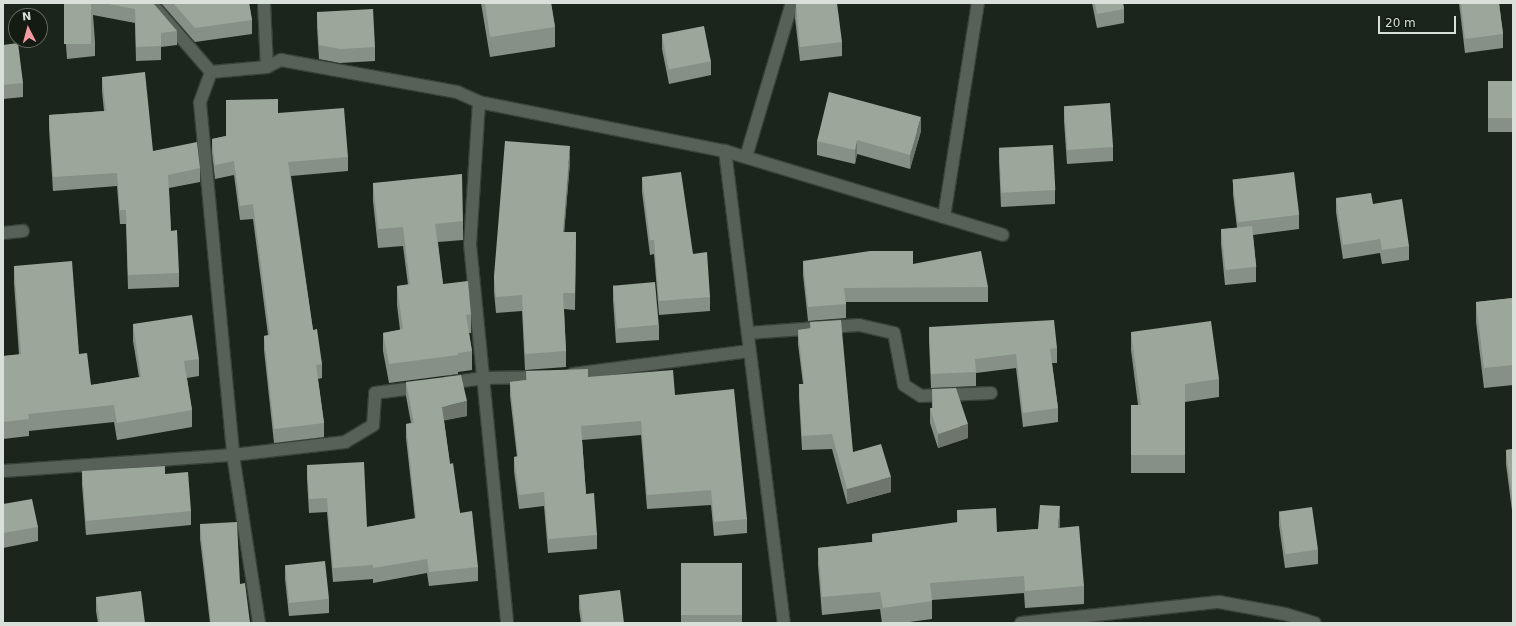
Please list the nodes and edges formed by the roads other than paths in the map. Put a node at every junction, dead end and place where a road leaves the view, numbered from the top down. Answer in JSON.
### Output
{"nodes":[{"id":1,"x":151,"y":3,"type":"edge"},
{"id":2,"x":264,"y":3,"type":"edge"},
{"id":3,"x":792,"y":3,"type":"edge"},
{"id":4,"x":978,"y":3,"type":"edge"},
{"id":5,"x":267,"y":67,"type":"junction"},
{"id":6,"x":211,"y":72,"type":"junction"},
{"id":7,"x":479,"y":102,"type":"junction"},
{"id":8,"x":725,"y":151,"type":"junction"},
{"id":9,"x":746,"y":157,"type":"junction"},
{"id":10,"x":944,"y":217,"type":"junction"},
{"id":11,"x":23,"y":231,"type":"dead end"},
{"id":12,"x":3,"y":233,"type":"edge"},
{"id":13,"x":1003,"y":235,"type":"dead end"},
{"id":14,"x":748,"y":333,"type":"junction"},
{"id":15,"x":750,"y":351,"type":"junction"},
{"id":16,"x":484,"y":378,"type":"junction"},
{"id":17,"x":991,"y":393,"type":"dead end"},
{"id":18,"x":233,"y":454,"type":"junction"},
{"id":19,"x":3,"y":471,"type":"edge"},
{"id":20,"x":507,"y":621,"type":"dead end"},
{"id":21,"x":259,"y":623,"type":"edge"},
{"id":22,"x":784,"y":623,"type":"edge"},
{"id":23,"x":1021,"y":623,"type":"edge"},
{"id":24,"x":1315,"y":623,"type":"edge"}],
"edges":[{"from":1,"to":6,"type":"street"},
{"from":2,"to":5,"type":"street"},
{"from":3,"to":9,"type":"street"},
{"from":4,"to":10,"type":"street"},
{"from":5,"to":6,"type":"street"},
{"from":5,"to":7,"type":"street"},
{"from":6,"to":18,"type":"street"},
{"from":7,"to":8,"type":"street"},
{"from":7,"to":16,"type":"street"},
{"from":8,"to":9,"type":"street"},
{"from":8,"to":14,"type":"street"},
{"from":9,"to":10,"type":"street"},
{"from":10,"to":13,"type":"street"},
{"from":11,"to":12,"type":"street"},
{"from":14,"to":15,"type":"street"},
{"from":14,"to":17,"type":"street"},
{"from":15,"to":16,"type":"street"},
{"from":15,"to":22,"type":"street"},
{"from":16,"to":18,"type":"street"},
{"from":16,"to":20,"type":"street"},
{"from":18,"to":19,"type":"street"},
{"from":18,"to":21,"type":"street"},
{"from":23,"to":24,"type":"street"}]}
